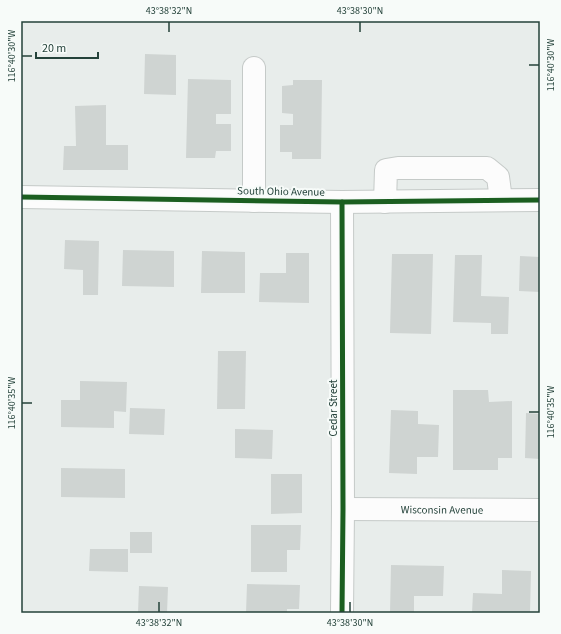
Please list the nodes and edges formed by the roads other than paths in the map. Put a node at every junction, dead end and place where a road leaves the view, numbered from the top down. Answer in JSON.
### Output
{"nodes":[{"id":1,"x":254,"y":68,"type":"dead end"},
{"id":2,"x":21,"y":197,"type":"edge"},
{"id":3,"x":501,"y":200,"type":"junction"},
{"id":4,"x":540,"y":200,"type":"edge"},
{"id":5,"x":254,"y":201,"type":"junction"},
{"id":6,"x":342,"y":202,"type":"junction"},
{"id":7,"x":385,"y":202,"type":"junction"},
{"id":8,"x":344,"y":509,"type":"junction"},
{"id":9,"x":540,"y":510,"type":"edge"},
{"id":10,"x":342,"y":613,"type":"edge"}],
"edges":[{"from":1,"to":5,"type":"street"},
{"from":2,"to":5,"type":"street","name":"South Ohio Avenue"},
{"from":3,"to":4,"type":"street","name":"South Ohio Avenue"},
{"from":3,"to":7,"type":"street","name":"South Ohio Avenue"},
{"from":3,"to":7,"type":"street"},
{"from":5,"to":6,"type":"street","name":"South Ohio Avenue"},
{"from":6,"to":7,"type":"street","name":"South Ohio Avenue"},
{"from":6,"to":8,"type":"street","name":"Cedar Street"},
{"from":8,"to":9,"type":"street","name":"Wisconsin Avenue"},
{"from":8,"to":10,"type":"street","name":"Cedar Street"}]}
